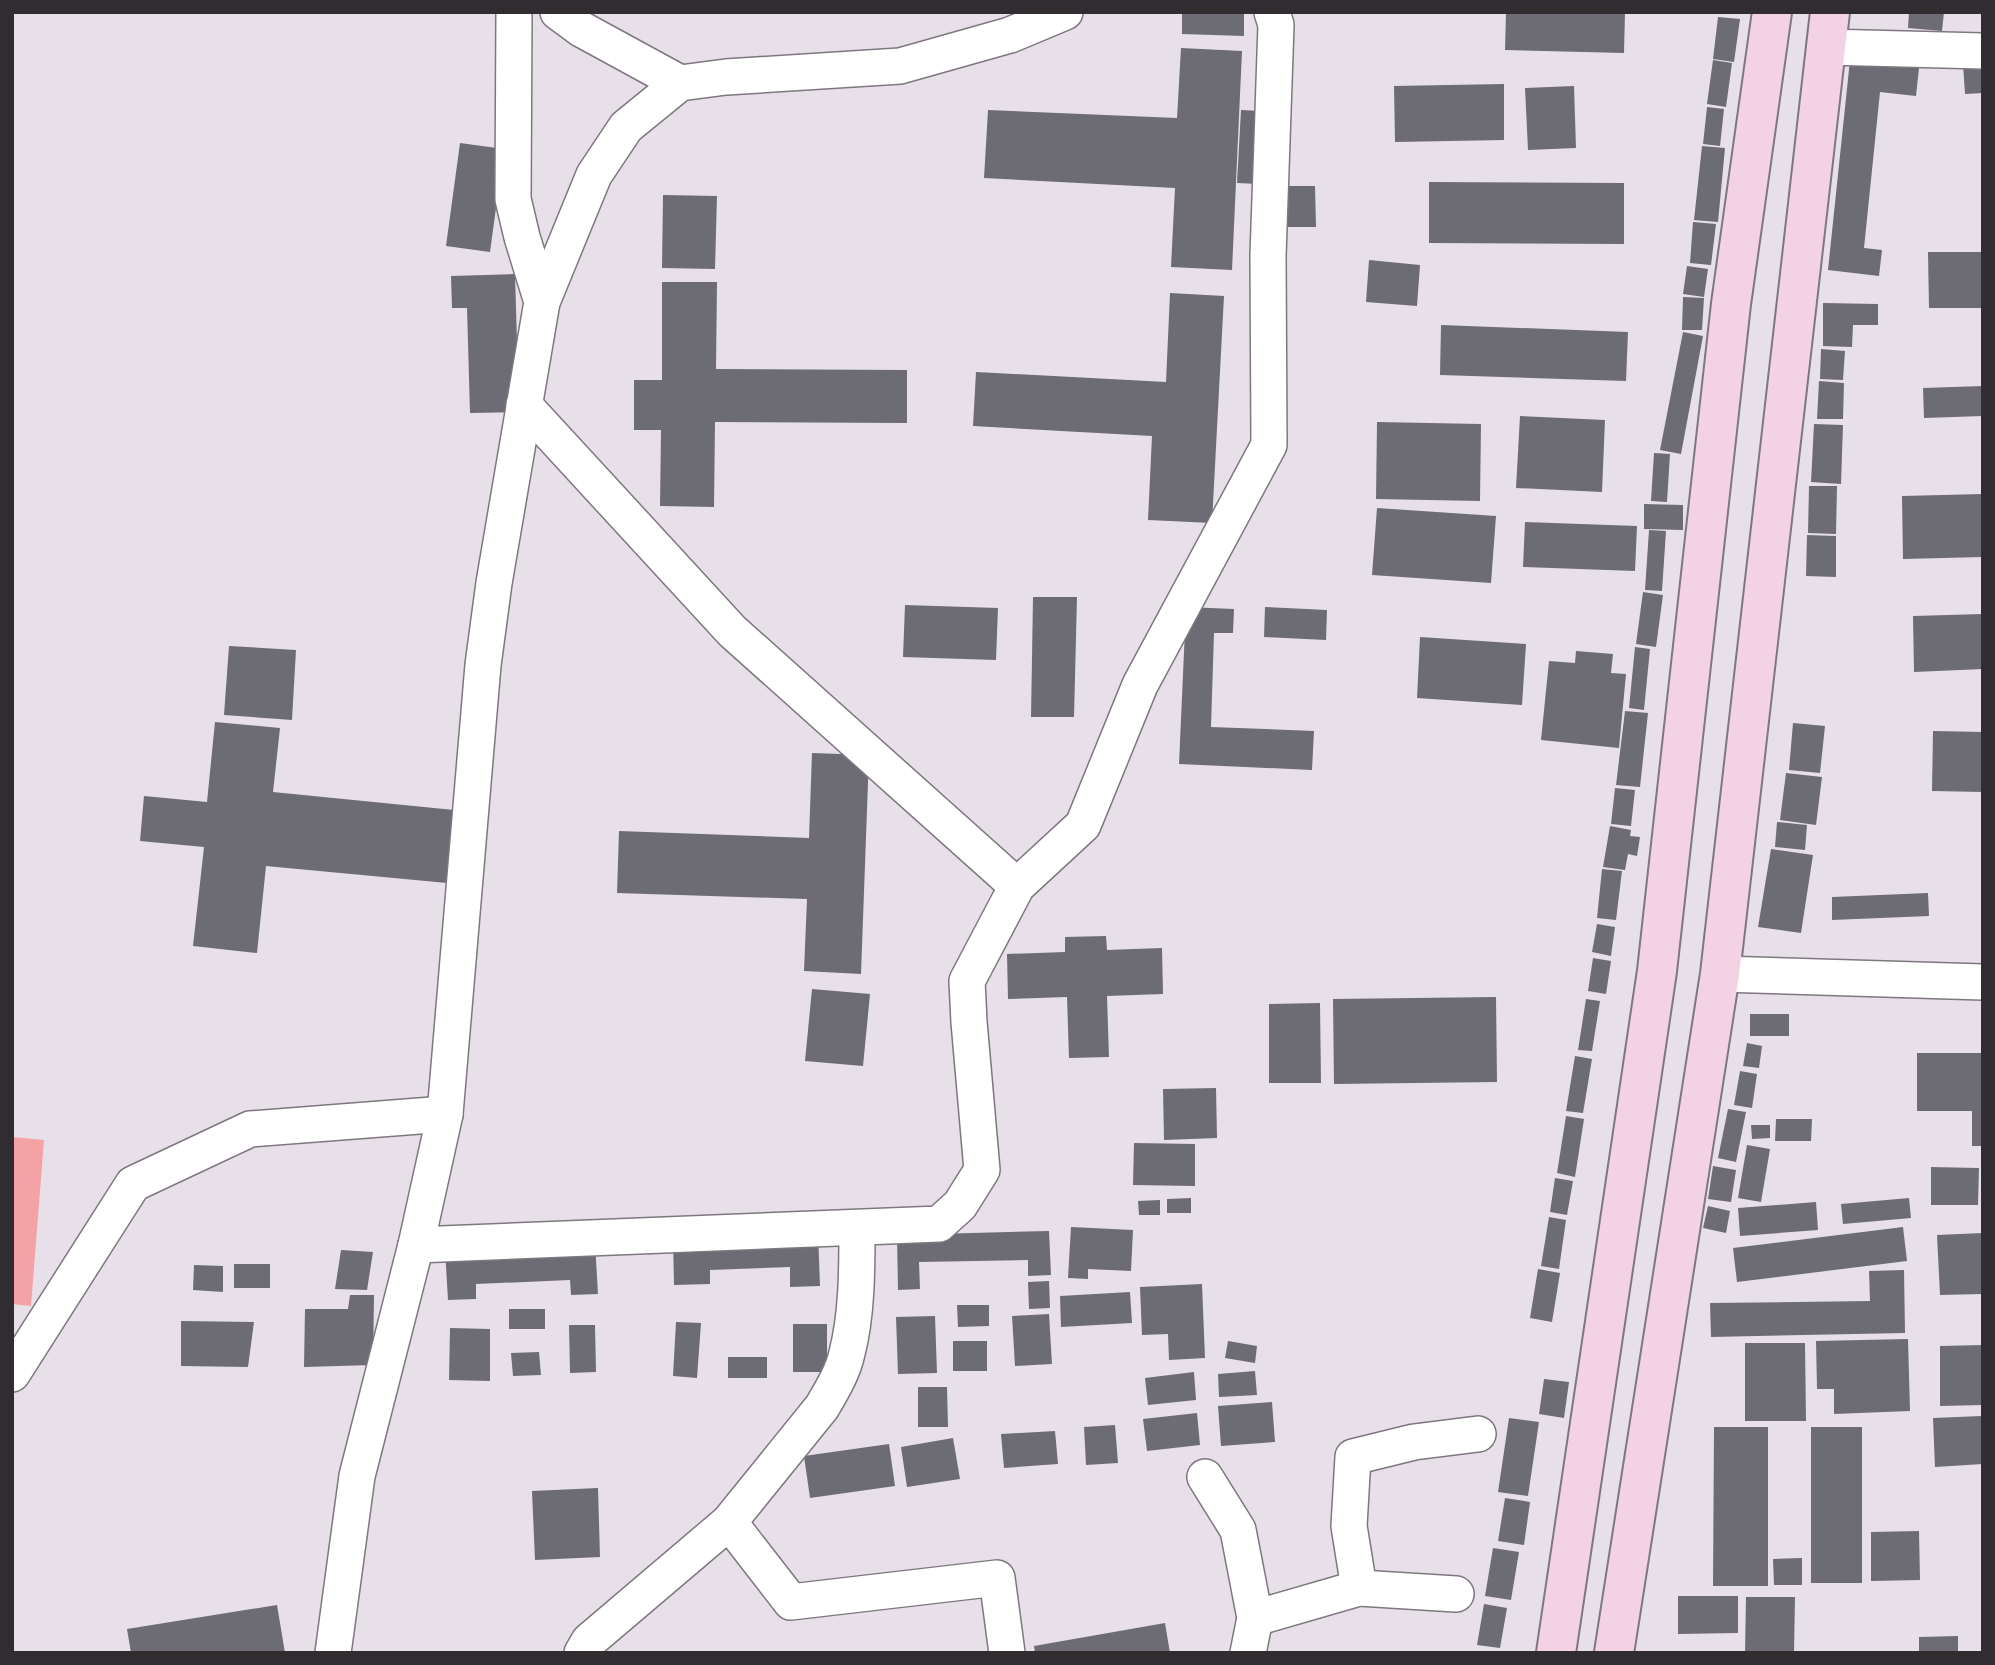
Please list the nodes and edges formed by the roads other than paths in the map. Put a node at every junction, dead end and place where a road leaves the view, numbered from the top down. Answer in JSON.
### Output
{"nodes":[{"id":1,"x":514,"y":12,"type":"edge"},
{"id":2,"x":558,"y":12,"type":"edge"},
{"id":3,"x":1065,"y":12,"type":"edge"},
{"id":4,"x":1272,"y":12,"type":"edge"},
{"id":5,"x":1772,"y":12,"type":"edge"},
{"id":6,"x":1828,"y":30,"type":"edge"},
{"id":7,"x":1983,"y":51,"type":"edge"},
{"id":8,"x":680,"y":83,"type":"junction"},
{"id":9,"x":542,"y":302,"type":"junction"},
{"id":10,"x":524,"y":405,"type":"junction"},
{"id":11,"x":1017,"y":886,"type":"junction"},
{"id":12,"x":1720,"y":974,"type":"junction"},
{"id":13,"x":1983,"y":982,"type":"edge"},
{"id":14,"x":445,"y":1114,"type":"junction"},
{"id":15,"x":858,"y":1229,"type":"junction"},
{"id":16,"x":416,"y":1245,"type":"junction"},
{"id":17,"x":12,"y":1374,"type":"edge"},
{"id":18,"x":1478,"y":1434,"type":"dead end"},
{"id":19,"x":1205,"y":1477,"type":"dead end"},
{"id":20,"x":729,"y":1522,"type":"junction"},
{"id":21,"x":1359,"y":1588,"type":"junction"},
{"id":22,"x":1455,"y":1594,"type":"dead end"},
{"id":23,"x":1255,"y":1618,"type":"junction"},
{"id":24,"x":333,"y":1653,"type":"edge"},
{"id":25,"x":582,"y":1653,"type":"edge"},
{"id":26,"x":1007,"y":1653,"type":"edge"},
{"id":27,"x":1248,"y":1653,"type":"edge"},
{"id":28,"x":1556,"y":1653,"type":"edge"},
{"id":29,"x":1614,"y":1653,"type":"edge"}],
"edges":[{"from":1,"to":9,"type":"street"},
{"from":2,"to":8,"type":"street"},
{"from":3,"to":8,"type":"street"},
{"from":4,"to":11,"type":"street"},
{"from":5,"to":28,"type":"main road"},
{"from":6,"to":7,"type":"street"},
{"from":6,"to":12,"type":"main road"},
{"from":8,"to":9,"type":"street"},
{"from":9,"to":10,"type":"street"},
{"from":10,"to":11,"type":"street"},
{"from":10,"to":14,"type":"street"},
{"from":11,"to":15,"type":"street"},
{"from":12,"to":13,"type":"street"},
{"from":12,"to":29,"type":"main road"},
{"from":14,"to":16,"type":"street"},
{"from":14,"to":17,"type":"street"},
{"from":15,"to":16,"type":"street"},
{"from":15,"to":20,"type":"street"},
{"from":16,"to":24,"type":"street"},
{"from":18,"to":21,"type":"street"},
{"from":19,"to":23,"type":"street"},
{"from":20,"to":25,"type":"street"},
{"from":20,"to":26,"type":"street"},
{"from":21,"to":22,"type":"street"},
{"from":21,"to":23,"type":"street"},
{"from":23,"to":27,"type":"street"}]}
